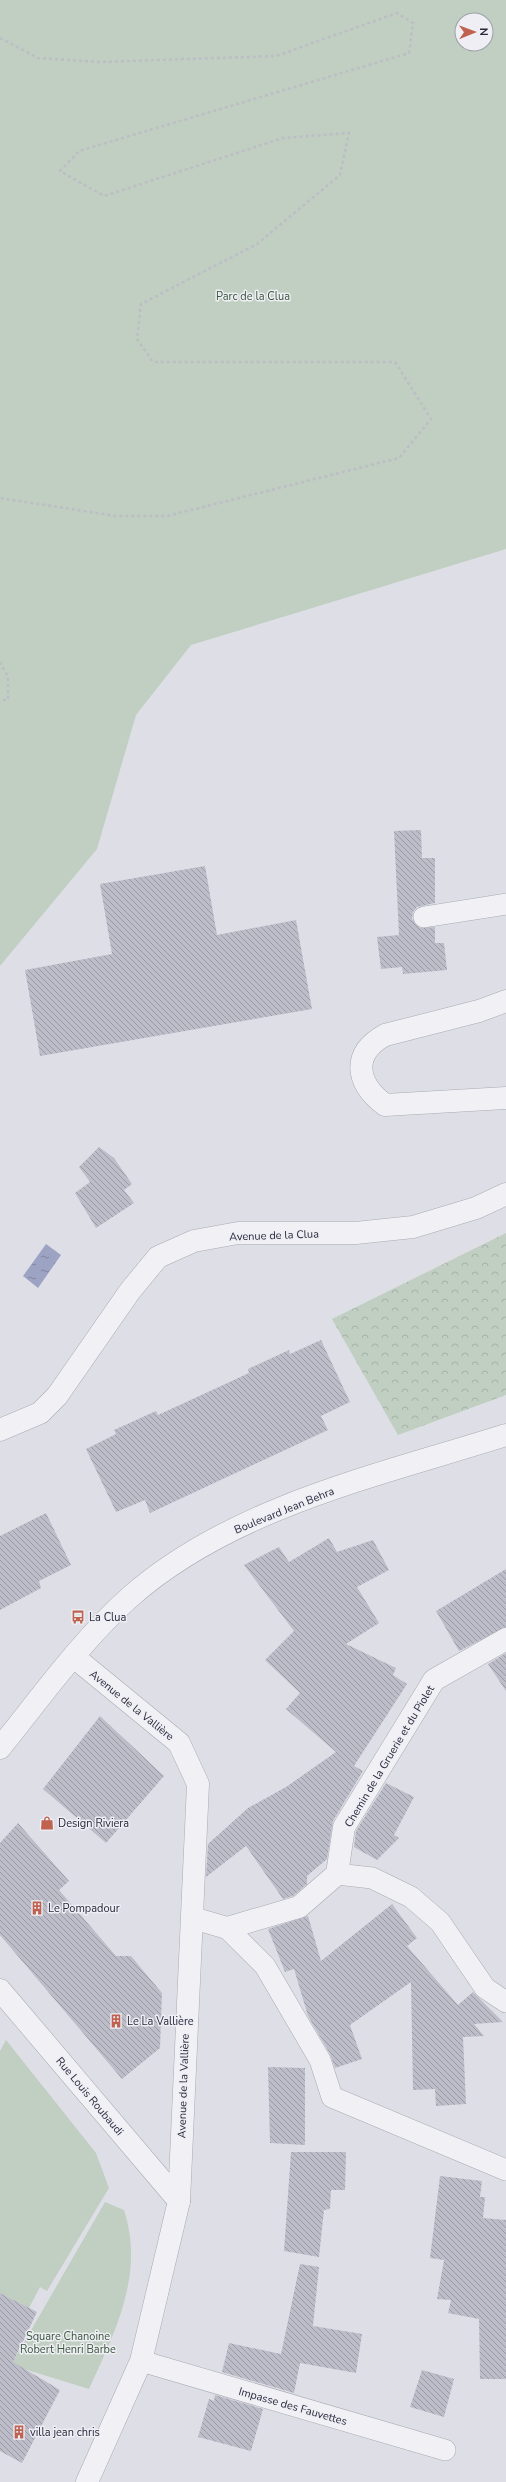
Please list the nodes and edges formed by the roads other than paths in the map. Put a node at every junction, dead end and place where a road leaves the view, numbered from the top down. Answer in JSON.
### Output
{"nodes":[{"id":1,"x":506,"y":904,"type":"edge"},
{"id":2,"x":424,"y":917,"type":"dead end"},
{"id":3,"x":506,"y":1001,"type":"edge"},
{"id":4,"x":506,"y":1098,"type":"edge"},
{"id":5,"x":506,"y":1194,"type":"edge"},
{"id":6,"x":0,"y":1430,"type":"edge"},
{"id":7,"x":506,"y":1435,"type":"edge"},
{"id":8,"x":506,"y":1639,"type":"edge"},
{"id":9,"x":74,"y":1657,"type":"junction"},
{"id":10,"x":0,"y":1748,"type":"edge"},
{"id":11,"x":337,"y":1874,"type":"junction"},
{"id":12,"x":193,"y":1918,"type":"junction"},
{"id":13,"x":227,"y":1928,"type":"junction"},
{"id":14,"x":0,"y":1990,"type":"edge"},
{"id":15,"x":506,"y":2002,"type":"edge"},
{"id":16,"x":506,"y":2170,"type":"edge"},
{"id":17,"x":179,"y":2201,"type":"junction"},
{"id":18,"x":141,"y":2361,"type":"junction"},
{"id":19,"x":445,"y":2450,"type":"dead end"},
{"id":20,"x":87,"y":2482,"type":"edge"}],
"edges":[{"from":1,"to":2,"type":"lane"},
{"from":3,"to":4,"type":"street"},
{"from":5,"to":6,"type":"street","name":"Avenue de la Clua"},
{"from":7,"to":9,"type":"street","name":"Boulevard Jean Behra"},
{"from":8,"to":11,"type":"street","name":"Chemin de la Gruerie et du Piolet"},
{"from":9,"to":10,"type":"street","name":"Boulevard Jean Behra"},
{"from":9,"to":12,"type":"street","name":"Avenue de la Vallière"},
{"from":11,"to":13,"type":"street"},
{"from":11,"to":15,"type":"lane"},
{"from":12,"to":13,"type":"street"},
{"from":12,"to":17,"type":"street","name":"Avenue de la Vallière"},
{"from":13,"to":16,"type":"lane"},
{"from":14,"to":17,"type":"street","name":"Rue Louis Roubaudi"},
{"from":17,"to":18,"type":"street","name":"Avenue de la Vallière"},
{"from":18,"to":19,"type":"lane","name":"Impasse des Fauvettes"},
{"from":18,"to":20,"type":"street","name":"Avenue de la Vallière"}]}
